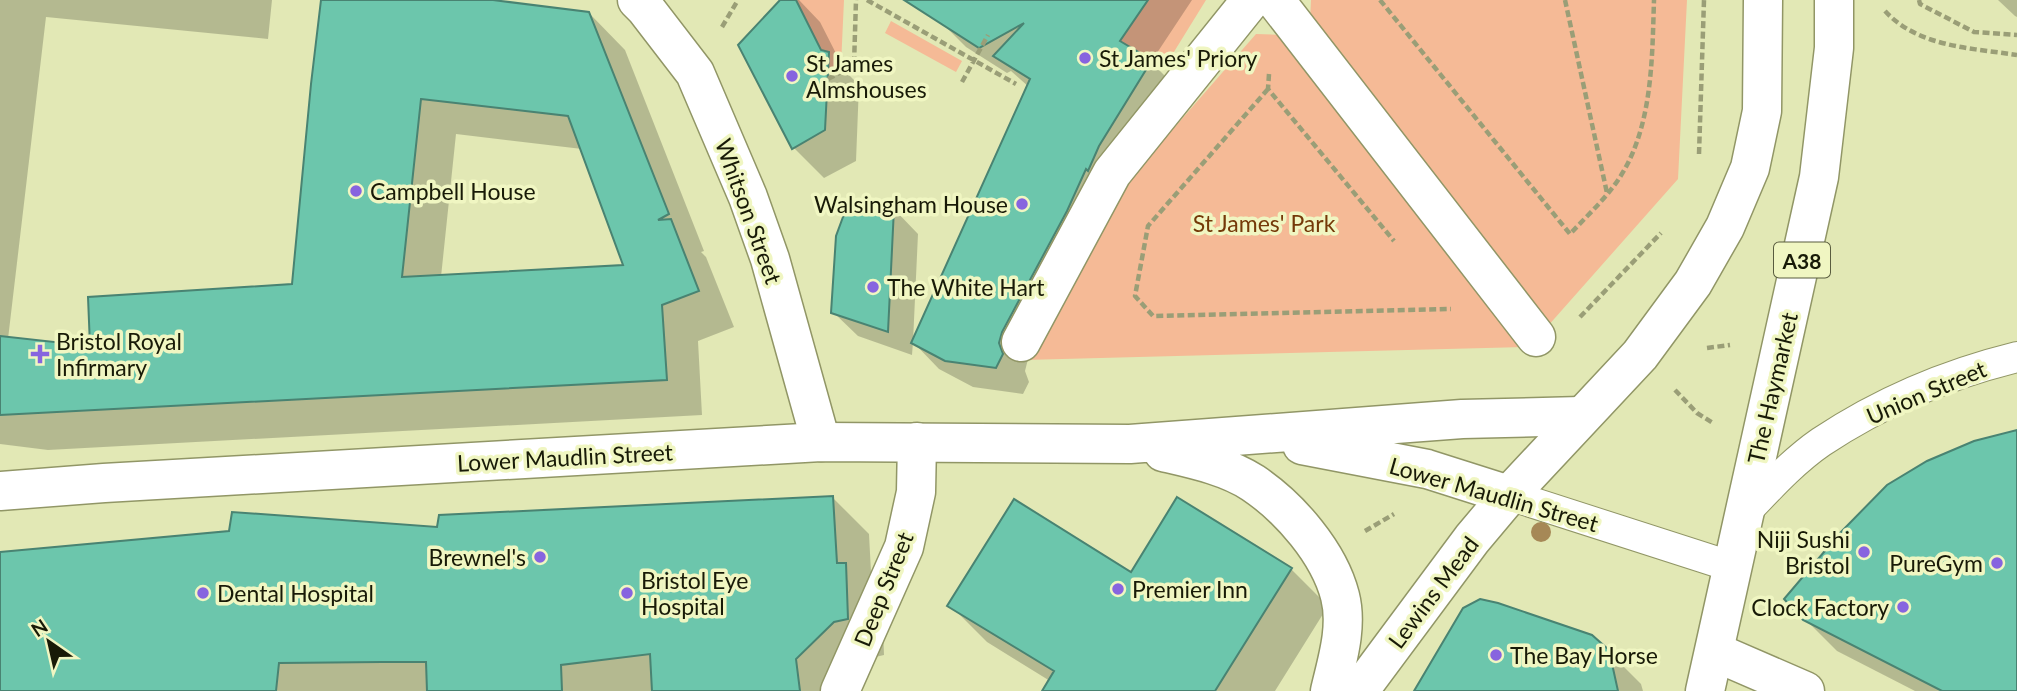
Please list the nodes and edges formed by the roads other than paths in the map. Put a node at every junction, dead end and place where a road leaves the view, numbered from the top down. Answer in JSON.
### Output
{"nodes":[{"id":1,"x":637,"y":0,"type":"edge"},
{"id":2,"x":1251,"y":0,"type":"edge"},
{"id":3,"x":1275,"y":0,"type":"edge"},
{"id":4,"x":1763,"y":0,"type":"edge"},
{"id":5,"x":1833,"y":0,"type":"edge"},
{"id":6,"x":1536,"y":337,"type":"dead end"},
{"id":7,"x":1021,"y":342,"type":"dead end"},
{"id":8,"x":2017,"y":357,"type":"edge"},
{"id":9,"x":1581,"y":416,"type":"junction"},
{"id":10,"x":1252,"y":435,"type":"junction"},
{"id":11,"x":821,"y":442,"type":"junction"},
{"id":12,"x":917,"y":442,"type":"junction"},
{"id":13,"x":1130,"y":444,"type":"junction"},
{"id":14,"x":0,"y":491,"type":"edge"},
{"id":15,"x":1509,"y":495,"type":"junction"},
{"id":16,"x":1743,"y":516,"type":"junction"},
{"id":17,"x":1733,"y":567,"type":"junction"},
{"id":18,"x":1715,"y":652,"type":"junction"},
{"id":19,"x":840,"y":691,"type":"edge"},
{"id":20,"x":1330,"y":691,"type":"edge"},
{"id":21,"x":1359,"y":691,"type":"edge"},
{"id":22,"x":1705,"y":691,"type":"edge"},
{"id":23,"x":1805,"y":691,"type":"edge"}],
"edges":[{"from":1,"to":11,"type":"street","name":"Whitson Street"},
{"from":2,"to":7,"type":"street"},
{"from":3,"to":6,"type":"street"},
{"from":4,"to":9,"type":"street"},
{"from":5,"to":16,"type":"street","name":"The Haymarket","number":"A38"},
{"from":8,"to":16,"type":"lane","name":"Union Street"},
{"from":9,"to":10,"type":"street","name":"Lower Maudlin Street"},
{"from":9,"to":15,"type":"street"},
{"from":10,"to":13,"type":"street","name":"Lower Maudlin Street"},
{"from":10,"to":15,"type":"street","name":"Lower Maudlin Street"},
{"from":11,"to":12,"type":"street","name":"Lower Maudlin Street"},
{"from":11,"to":14,"type":"street","name":"Lower Maudlin Street"},
{"from":12,"to":13,"type":"street","name":"Lower Maudlin Street"},
{"from":12,"to":19,"type":"street","name":"Deep Street"},
{"from":13,"to":20,"type":"street","name":"Lower Maudlin Street"},
{"from":15,"to":17,"type":"lane","name":"Lower Maudlin Street"},
{"from":15,"to":21,"type":"street","name":"Lewins Mead"},
{"from":16,"to":17,"type":"street","name":"The Haymarket","number":"A38"},
{"from":17,"to":18,"type":"street","number":"A38"},
{"from":18,"to":22,"type":"street","number":"A38"},
{"from":18,"to":23,"type":"street"}]}
